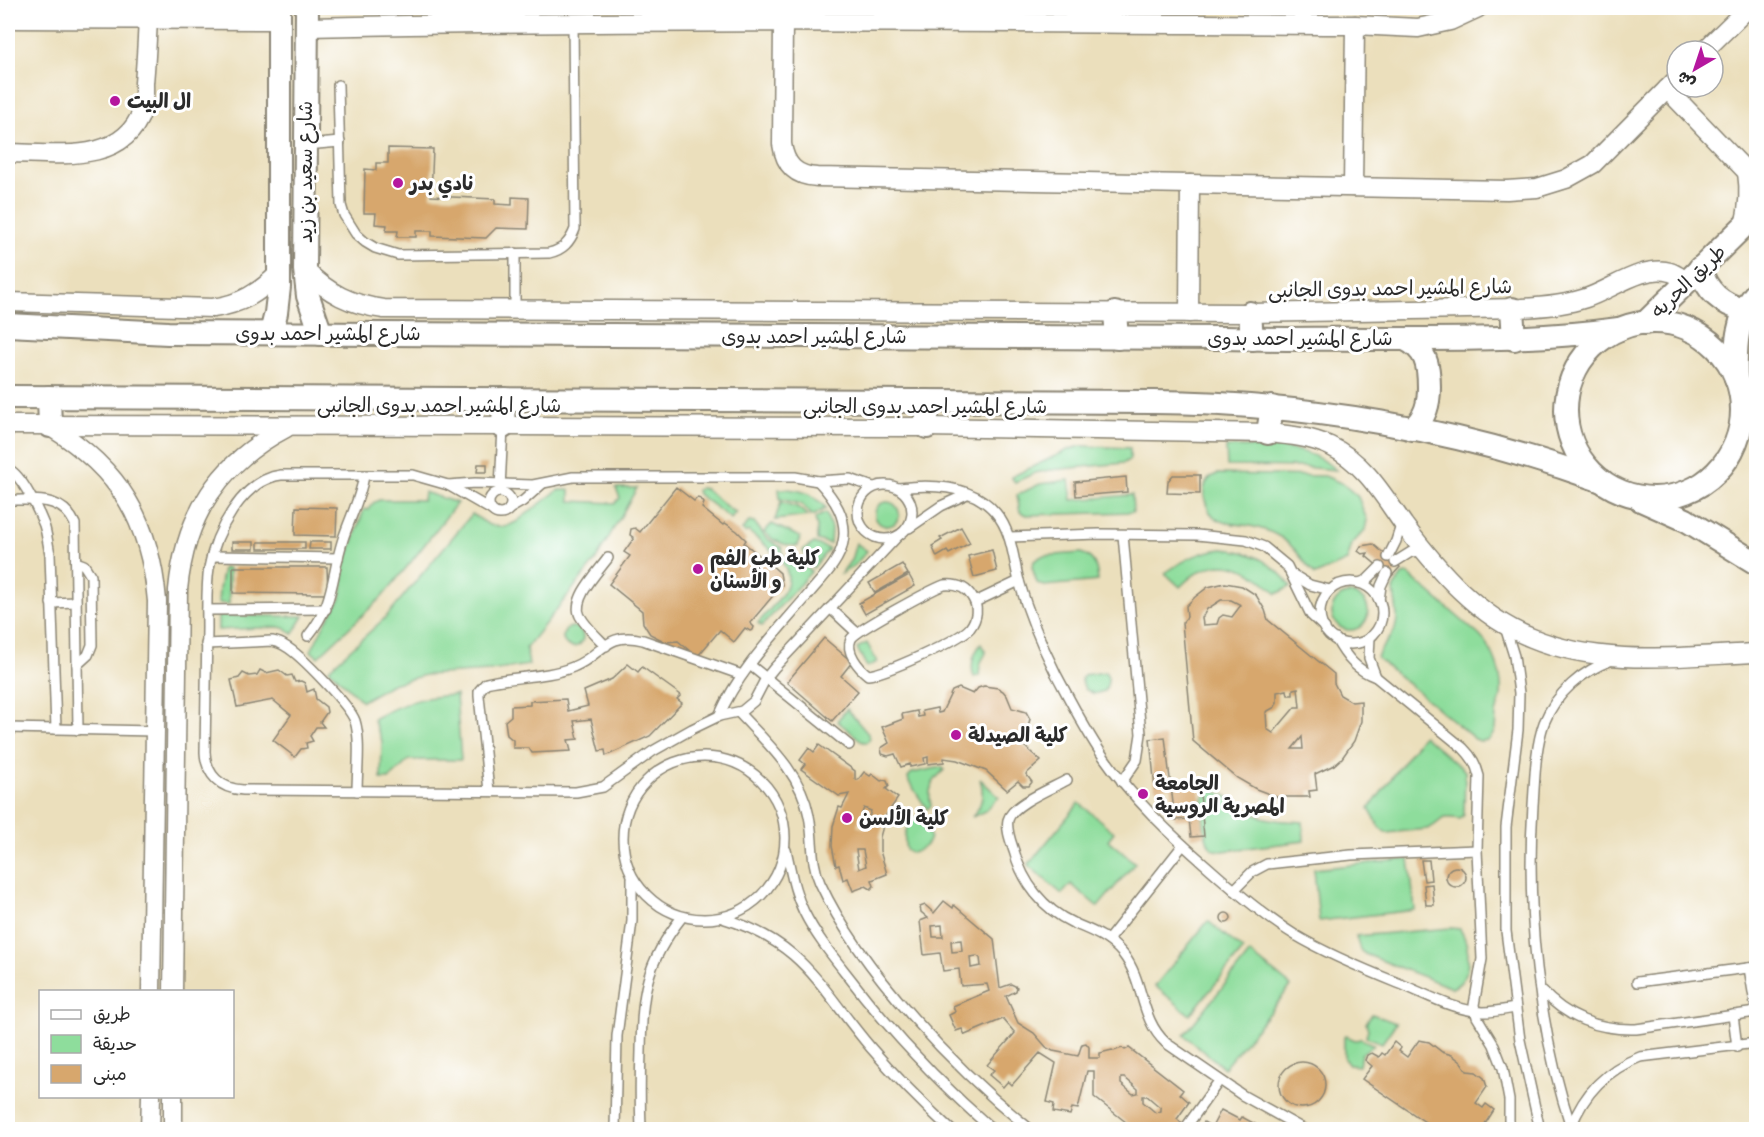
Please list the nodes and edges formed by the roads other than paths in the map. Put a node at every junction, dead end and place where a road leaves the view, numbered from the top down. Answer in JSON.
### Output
{"nodes":[{"id":1,"x":1478,"y":8,"type":"edge"},
{"id":2,"x":1748,"y":8,"type":"edge"},
{"id":3,"x":279,"y":14,"type":"edge"},
{"id":4,"x":507,"y":15,"type":"edge"},
{"id":5,"x":869,"y":15,"type":"edge"},
{"id":6,"x":1224,"y":16,"type":"edge"},
{"id":7,"x":148,"y":18,"type":"junction"},
{"id":8,"x":8,"y":19,"type":"edge"},
{"id":9,"x":573,"y":22,"type":"junction"},
{"id":10,"x":783,"y":22,"type":"junction"},
{"id":11,"x":1355,"y":25,"type":"junction"},
{"id":12,"x":307,"y":26,"type":"edge"},
{"id":13,"x":1716,"y":39,"type":"edge"},
{"id":14,"x":279,"y":43,"type":"junction"},
{"id":15,"x":338,"y":85,"type":"dead end"},
{"id":16,"x":279,"y":90,"type":"junction"},
{"id":17,"x":306,"y":90,"type":"junction"},
{"id":18,"x":1665,"y":91,"type":"edge"},
{"id":19,"x":1685,"y":99,"type":"edge"},
{"id":20,"x":340,"y":142,"type":"junction"},
{"id":21,"x":305,"y":146,"type":"junction"},
{"id":22,"x":8,"y":153,"type":"edge"},
{"id":23,"x":1752,"y":173,"type":"edge"},
{"id":24,"x":1190,"y":184,"type":"junction"},
{"id":25,"x":1353,"y":187,"type":"junction"},
{"id":26,"x":1750,"y":220,"type":"edge"},
{"id":27,"x":516,"y":253,"type":"junction"},
{"id":28,"x":305,"y":270,"type":"junction"},
{"id":29,"x":279,"y":273,"type":"junction"},
{"id":30,"x":1693,"y":275,"type":"junction"},
{"id":31,"x":1751,"y":301,"type":"edge"},
{"id":32,"x":8,"y":302,"type":"edge"},
{"id":33,"x":515,"y":309,"type":"junction"},
{"id":34,"x":1512,"y":309,"type":"junction"},
{"id":35,"x":1115,"y":313,"type":"junction"},
{"id":36,"x":1189,"y":313,"type":"junction"},
{"id":37,"x":1250,"y":313,"type":"junction"},
{"id":38,"x":1645,"y":322,"type":"junction"},
{"id":39,"x":8,"y":325,"type":"edge"},
{"id":40,"x":1619,"y":329,"type":"junction"},
{"id":41,"x":271,"y":333,"type":"junction"},
{"id":42,"x":321,"y":334,"type":"junction"},
{"id":43,"x":1117,"y":338,"type":"junction"},
{"id":44,"x":1252,"y":339,"type":"junction"},
{"id":45,"x":1405,"y":339,"type":"junction"},
{"id":46,"x":1514,"y":339,"type":"junction"},
{"id":47,"x":1736,"y":379,"type":"junction"},
{"id":48,"x":8,"y":397,"type":"edge"},
{"id":49,"x":49,"y":398,"type":"junction"},
{"id":50,"x":504,"y":399,"type":"junction"},
{"id":51,"x":927,"y":401,"type":"junction"},
{"id":52,"x":1742,"y":403,"type":"junction"},
{"id":53,"x":1272,"y":407,"type":"junction"},
{"id":54,"x":8,"y":425,"type":"edge"},
{"id":55,"x":1756,"y":425,"type":"edge"},
{"id":56,"x":50,"y":426,"type":"junction"},
{"id":57,"x":287,"y":427,"type":"junction"},
{"id":58,"x":927,"y":427,"type":"junction"},
{"id":59,"x":503,"y":428,"type":"junction"},
{"id":60,"x":1412,"y":429,"type":"junction"},
{"id":61,"x":1268,"y":433,"type":"junction"},
{"id":62,"x":8,"y":469,"type":"edge"},
{"id":63,"x":364,"y":476,"type":"junction"},
{"id":64,"x":818,"y":481,"type":"junction"},
{"id":65,"x":1602,"y":481,"type":"junction"},
{"id":66,"x":542,"y":484,"type":"junction"},
{"id":67,"x":448,"y":485,"type":"junction"},
{"id":68,"x":873,"y":487,"type":"junction"},
{"id":69,"x":500,"y":488,"type":"junction"},
{"id":70,"x":899,"y":488,"type":"junction"},
{"id":71,"x":1626,"y":493,"type":"junction"},
{"id":72,"x":967,"y":494,"type":"junction"},
{"id":73,"x":8,"y":500,"type":"edge"},
{"id":74,"x":32,"y":501,"type":"junction"},
{"id":75,"x":490,"y":509,"type":"junction"},
{"id":76,"x":509,"y":510,"type":"junction"},
{"id":77,"x":859,"y":518,"type":"junction"},
{"id":78,"x":843,"y":521,"type":"junction"},
{"id":79,"x":1402,"y":522,"type":"junction"},
{"id":80,"x":902,"y":533,"type":"junction"},
{"id":81,"x":1123,"y":535,"type":"junction"},
{"id":82,"x":1009,"y":537,"type":"junction"},
{"id":83,"x":1424,"y":551,"type":"junction"},
{"id":84,"x":212,"y":556,"type":"junction"},
{"id":85,"x":338,"y":558,"type":"junction"},
{"id":86,"x":608,"y":558,"type":"dead end"},
{"id":87,"x":76,"y":562,"type":"junction"},
{"id":88,"x":1756,"y":562,"type":"edge"},
{"id":89,"x":1292,"y":574,"type":"junction"},
{"id":90,"x":1019,"y":580,"type":"junction"},
{"id":91,"x":1359,"y":583,"type":"junction"},
{"id":92,"x":1330,"y":590,"type":"junction"},
{"id":93,"x":1379,"y":600,"type":"junction"},
{"id":94,"x":76,"y":602,"type":"junction"},
{"id":95,"x":975,"y":602,"type":"junction"},
{"id":96,"x":51,"y":603,"type":"junction"},
{"id":97,"x":830,"y":608,"type":"junction"},
{"id":98,"x":326,"y":609,"type":"junction"},
{"id":99,"x":207,"y":610,"type":"junction"},
{"id":100,"x":1504,"y":624,"type":"junction"},
{"id":101,"x":1325,"y":628,"type":"junction"},
{"id":102,"x":857,"y":633,"type":"junction"},
{"id":103,"x":308,"y":636,"type":"dead end"},
{"id":104,"x":1370,"y":637,"type":"junction"},
{"id":105,"x":1336,"y":639,"type":"junction"},
{"id":106,"x":206,"y":644,"type":"junction"},
{"id":107,"x":606,"y":646,"type":"junction"},
{"id":108,"x":1756,"y":653,"type":"edge"},
{"id":109,"x":1618,"y":657,"type":"junction"},
{"id":110,"x":77,"y":665,"type":"junction"},
{"id":111,"x":750,"y":665,"type":"junction"},
{"id":112,"x":742,"y":675,"type":"junction"},
{"id":113,"x":1376,"y":677,"type":"junction"},
{"id":114,"x":766,"y":678,"type":"junction"},
{"id":115,"x":739,"y":713,"type":"junction"},
{"id":116,"x":718,"y":716,"type":"junction"},
{"id":117,"x":8,"y":728,"type":"edge"},
{"id":118,"x":56,"y":729,"type":"junction"},
{"id":119,"x":78,"y":730,"type":"junction"},
{"id":120,"x":154,"y":731,"type":"junction"},
{"id":121,"x":175,"y":731,"type":"junction"},
{"id":122,"x":849,"y":745,"type":"dead end"},
{"id":123,"x":1067,"y":780,"type":"dead end"},
{"id":124,"x":1122,"y":782,"type":"junction"},
{"id":125,"x":357,"y":791,"type":"junction"},
{"id":126,"x":489,"y":791,"type":"junction"},
{"id":127,"x":1183,"y":845,"type":"junction"},
{"id":128,"x":785,"y":848,"type":"junction"},
{"id":129,"x":1477,"y":850,"type":"junction"},
{"id":130,"x":632,"y":878,"type":"junction"},
{"id":131,"x":1234,"y":890,"type":"junction"},
{"id":132,"x":682,"y":917,"type":"junction"},
{"id":133,"x":722,"y":918,"type":"junction"},
{"id":134,"x":1108,"y":939,"type":"junction"},
{"id":135,"x":1753,"y":968,"type":"edge"},
{"id":136,"x":1637,"y":982,"type":"dead end"},
{"id":137,"x":1540,"y":989,"type":"junction"},
{"id":138,"x":152,"y":990,"type":"edge"},
{"id":139,"x":173,"y":990,"type":"edge"},
{"id":140,"x":1515,"y":1008,"type":"junction"},
{"id":141,"x":1475,"y":1011,"type":"junction"},
{"id":142,"x":1756,"y":1011,"type":"edge"},
{"id":143,"x":1733,"y":1015,"type":"junction"},
{"id":144,"x":1756,"y":1043,"type":"edge"},
{"id":145,"x":1737,"y":1047,"type":"junction"},
{"id":146,"x":1219,"y":1081,"type":"junction"},
{"id":147,"x":151,"y":1098,"type":"edge"},
{"id":148,"x":173,"y":1098,"type":"edge"},
{"id":149,"x":1571,"y":1128,"type":"edge"},
{"id":150,"x":150,"y":1130,"type":"edge"},
{"id":151,"x":173,"y":1130,"type":"edge"},
{"id":152,"x":615,"y":1130,"type":"edge"},
{"id":153,"x":641,"y":1130,"type":"edge"},
{"id":154,"x":951,"y":1130,"type":"edge"},
{"id":155,"x":993,"y":1130,"type":"edge"},
{"id":156,"x":1031,"y":1130,"type":"edge"},
{"id":157,"x":1184,"y":1130,"type":"edge"},
{"id":158,"x":1305,"y":1130,"type":"edge"},
{"id":159,"x":1347,"y":1130,"type":"edge"},
{"id":160,"x":1365,"y":1130,"type":"edge"},
{"id":161,"x":1509,"y":1130,"type":"edge"},
{"id":162,"x":1540,"y":1130,"type":"edge"}],
"edges":[{"from":1,"to":11,"type":"street"},
{"from":2,"to":13,"type":"street"},
{"from":3,"to":7,"type":"street"},
{"from":3,"to":14,"type":"street","name":"شارع سعيد بن زيد"},
{"from":4,"to":9,"type":"street"},
{"from":4,"to":12,"type":"street"},
{"from":5,"to":6,"type":"street"},
{"from":5,"to":10,"type":"street"},
{"from":6,"to":11,"type":"street"},
{"from":7,"to":8,"type":"street"},
{"from":7,"to":22,"type":"street"},
{"from":9,"to":10,"type":"street"},
{"from":9,"to":27,"type":"lane"},
{"from":10,"to":24,"type":"street"},
{"from":11,"to":25,"type":"street"},
{"from":12,"to":14,"type":"street"},
{"from":12,"to":17,"type":"street","name":"شارع سعيد بن زيد"},
{"from":14,"to":16,"type":"street","name":"شارع سعيد بن زيد"},
{"from":15,"to":20,"type":"lane"},
{"from":16,"to":17,"type":"street"},
{"from":16,"to":29,"type":"street","name":"شارع سعيد بن زيد"},
{"from":17,"to":21,"type":"street","name":"شارع سعيد بن زيد"},
{"from":18,"to":25,"type":"street"},
{"from":19,"to":23,"type":"street"},
{"from":20,"to":21,"type":"lane"},
{"from":20,"to":27,"type":"lane"},
{"from":21,"to":28,"type":"street","name":"شارع سعيد بن زيد"},
{"from":23,"to":26,"type":"street"},
{"from":24,"to":25,"type":"street"},
{"from":24,"to":36,"type":"street"},
{"from":26,"to":30,"type":"street","name":"طريق الحريه"},
{"from":27,"to":33,"type":"lane"},
{"from":28,"to":33,"type":"street","name":"شارع المشير احمد بدوى الجانبى"},
{"from":28,"to":42,"type":"street","name":"شارع سعيد بن زيد"},
{"from":29,"to":32,"type":"street"},
{"from":29,"to":41,"type":"street","name":"شارع سعيد بن زيد"},
{"from":30,"to":31,"type":"street"},
{"from":30,"to":34,"type":"street","name":"شارع المشير احمد بدوى الجانبى"},
{"from":30,"to":38,"type":"street","name":"طريق الحريه"},
{"from":31,"to":47,"type":"street"},
{"from":33,"to":35,"type":"street","name":"شارع المشير احمد بدوى الجانبى"},
{"from":34,"to":37,"type":"street","name":"شارع المشير احمد بدوى الجانبى"},
{"from":34,"to":46,"type":"street"},
{"from":35,"to":36,"type":"street","name":"شارع المشير احمد بدوى الجانبى"},
{"from":35,"to":43,"type":"street"},
{"from":36,"to":37,"type":"street","name":"شارع المشير احمد بدوى الجانبى"},
{"from":37,"to":44,"type":"street"},
{"from":38,"to":40,"type":"street"},
{"from":38,"to":47,"type":"street"},
{"from":39,"to":41,"type":"street","name":"شارع المشير احمد بدوى"},
{"from":40,"to":46,"type":"street","name":"شارع المشير احمد بدوى"},
{"from":40,"to":65,"type":"street"},
{"from":41,"to":42,"type":"street","name":"شارع المشير احمد بدوى"},
{"from":42,"to":43,"type":"street","name":"شارع المشير احمد بدوى"},
{"from":43,"to":44,"type":"street","name":"شارع المشير احمد بدوى"},
{"from":44,"to":45,"type":"street","name":"شارع المشير احمد بدوى"},
{"from":45,"to":46,"type":"street","name":"شارع المشير احمد بدوى"},
{"from":45,"to":60,"type":"street"},
{"from":47,"to":52,"type":"street"},
{"from":48,"to":49,"type":"street"},
{"from":49,"to":50,"type":"street"},
{"from":49,"to":56,"type":"street"},
{"from":50,"to":51,"type":"street"},
{"from":50,"to":59,"type":"street"},
{"from":51,"to":53,"type":"street"},
{"from":51,"to":58,"type":"street"},
{"from":52,"to":55,"type":"street"},
{"from":52,"to":71,"type":"street"},
{"from":53,"to":60,"type":"street"},
{"from":53,"to":61,"type":"street"},
{"from":54,"to":56,"type":"street","name":"شارع المشير احمد بدوى الجانبى"},
{"from":56,"to":57,"type":"street","name":"شارع المشير احمد بدوى الجانبى"},
{"from":56,"to":120,"type":"street"},
{"from":57,"to":59,"type":"street","name":"شارع المشير احمد بدوى الجانبى"},
{"from":57,"to":121,"type":"street"},
{"from":58,"to":59,"type":"street","name":"شارع المشير احمد بدوى الجانبى"},
{"from":58,"to":61,"type":"street","name":"شارع المشير احمد بدوى الجانبى"},
{"from":59,"to":69,"type":"lane"},
{"from":60,"to":65,"type":"street"},
{"from":61,"to":79,"type":"street","name":"شارع المشير احمد بدوى الجانبى"},
{"from":62,"to":74,"type":"lane"},
{"from":63,"to":67,"type":"lane"},
{"from":63,"to":84,"type":"lane"},
{"from":63,"to":85,"type":"lane"},
{"from":64,"to":66,"type":"lane"},
{"from":64,"to":68,"type":"lane"},
{"from":64,"to":78,"type":"lane"},
{"from":65,"to":71,"type":"street"},
{"from":66,"to":69,"type":"lane"},
{"from":66,"to":76,"type":"lane"},
{"from":67,"to":69,"type":"lane"},
{"from":67,"to":75,"type":"lane"},
{"from":68,"to":70,"type":"lane"},
{"from":68,"to":77,"type":"lane"},
{"from":69,"to":75,"type":"lane"},
{"from":69,"to":76,"type":"lane"},
{"from":70,"to":72,"type":"lane"},
{"from":70,"to":80,"type":"lane"},
{"from":71,"to":88,"type":"street"},
{"from":72,"to":80,"type":"lane"},
{"from":72,"to":82,"type":"lane"},
{"from":73,"to":74,"type":"lane"},
{"from":74,"to":87,"type":"lane"},
{"from":74,"to":96,"type":"lane"},
{"from":75,"to":76,"type":"lane"},
{"from":77,"to":78,"type":"lane"},
{"from":77,"to":80,"type":"lane"},
{"from":78,"to":111,"type":"lane"},
{"from":79,"to":83,"type":"street","name":"شارع المشير احمد بدوى الجانبى"},
{"from":79,"to":83,"type":"lane"},
{"from":80,"to":97,"type":"lane"},
{"from":81,"to":82,"type":"lane"},
{"from":81,"to":89,"type":"lane"},
{"from":81,"to":124,"type":"lane"},
{"from":82,"to":90,"type":"lane"},
{"from":83,"to":100,"type":"street","name":"شارع المشير احمد بدوى الجانبى"},
{"from":84,"to":85,"type":"lane"},
{"from":84,"to":99,"type":"lane"},
{"from":85,"to":98,"type":"lane"},
{"from":86,"to":107,"type":"lane"},
{"from":87,"to":94,"type":"lane"},
{"from":87,"to":110,"type":"lane"},
{"from":89,"to":92,"type":"lane"},
{"from":89,"to":101,"type":"lane"},
{"from":90,"to":95,"type":"lane"},
{"from":90,"to":124,"type":"lane"},
{"from":91,"to":92,"type":"lane"},
{"from":91,"to":93,"type":"lane"},
{"from":91,"to":93,"type":"lane"},
{"from":92,"to":101,"type":"lane"},
{"from":93,"to":104,"type":"lane"},
{"from":94,"to":96,"type":"lane"},
{"from":94,"to":110,"type":"lane"},
{"from":95,"to":102,"type":"lane"},
{"from":95,"to":102,"type":"lane"},
{"from":96,"to":118,"type":"lane"},
{"from":97,"to":102,"type":"lane"},
{"from":97,"to":114,"type":"lane"},
{"from":98,"to":99,"type":"lane"},
{"from":98,"to":103,"type":"lane"},
{"from":99,"to":106,"type":"lane"},
{"from":100,"to":109,"type":"street","name":"شارع المشير احمد بدوى الجانبى"},
{"from":100,"to":140,"type":"lane"},
{"from":101,"to":105,"type":"lane"},
{"from":104,"to":105,"type":"lane"},
{"from":104,"to":113,"type":"lane"},
{"from":105,"to":113,"type":"lane"},
{"from":106,"to":125,"type":"lane"},
{"from":106,"to":125,"type":"lane"},
{"from":107,"to":112,"type":"lane"},
{"from":107,"to":126,"type":"lane"},
{"from":108,"to":109,"type":"street","name":"شارع المشير احمد بدوى الجانبى"},
{"from":109,"to":137,"type":"lane"},
{"from":110,"to":119,"type":"lane"},
{"from":111,"to":112,"type":"lane"},
{"from":111,"to":114,"type":"lane"},
{"from":112,"to":116,"type":"lane"},
{"from":113,"to":129,"type":"lane"},
{"from":114,"to":115,"type":"lane"},
{"from":114,"to":122,"type":"lane"},
{"from":115,"to":116,"type":"lane"},
{"from":115,"to":156,"type":"lane"},
{"from":116,"to":126,"type":"lane"},
{"from":117,"to":118,"type":"lane"},
{"from":118,"to":119,"type":"lane"},
{"from":119,"to":120,"type":"lane"},
{"from":120,"to":121,"type":"street"},
{"from":120,"to":138,"type":"street"},
{"from":121,"to":139,"type":"street"},
{"from":123,"to":134,"type":"lane"},
{"from":124,"to":127,"type":"lane"},
{"from":125,"to":126,"type":"lane"},
{"from":127,"to":131,"type":"lane"},
{"from":127,"to":134,"type":"lane"},
{"from":128,"to":130,"type":"lane"},
{"from":128,"to":133,"type":"lane"},
{"from":128,"to":155,"type":"lane"},
{"from":129,"to":131,"type":"lane"},
{"from":129,"to":141,"type":"lane"},
{"from":130,"to":132,"type":"lane"},
{"from":130,"to":152,"type":"lane"},
{"from":131,"to":141,"type":"lane"},
{"from":132,"to":133,"type":"lane"},
{"from":132,"to":153,"type":"lane"},
{"from":133,"to":154,"type":"lane"},
{"from":134,"to":146,"type":"lane"},
{"from":135,"to":136,"type":"lane"},
{"from":135,"to":142,"type":"lane"},
{"from":137,"to":143,"type":"lane"},
{"from":137,"to":149,"type":"lane"},
{"from":140,"to":141,"type":"lane"},
{"from":140,"to":162,"type":"lane"},
{"from":141,"to":161,"type":"lane"},
{"from":142,"to":143,"type":"lane"},
{"from":143,"to":145,"type":"lane"},
{"from":144,"to":145,"type":"lane"},
{"from":145,"to":149,"type":"lane"},
{"from":146,"to":157,"type":"lane"},
{"from":146,"to":158,"type":"lane"},
{"from":147,"to":150,"type":"street"},
{"from":148,"to":151,"type":"street"},
{"from":159,"to":160,"type":"lane"}]}
